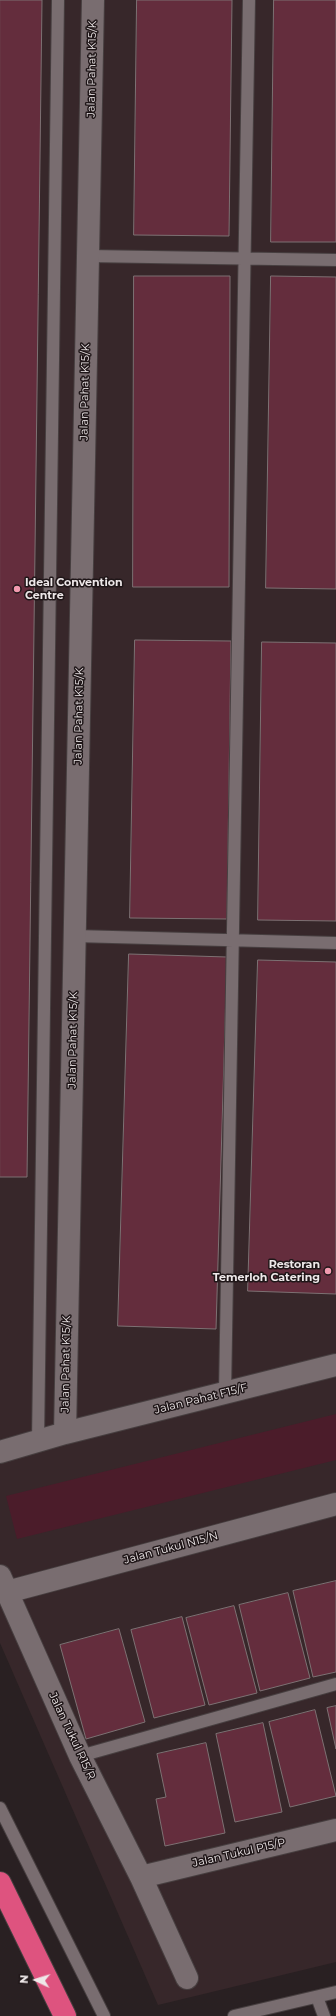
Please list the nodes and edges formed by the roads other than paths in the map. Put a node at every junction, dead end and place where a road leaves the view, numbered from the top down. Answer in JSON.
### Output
{"nodes":[{"id":1,"x":58,"y":0,"type":"edge"},
{"id":2,"x":93,"y":0,"type":"edge"},
{"id":3,"x":249,"y":0,"type":"edge"},
{"id":4,"x":88,"y":256,"type":"junction"},
{"id":5,"x":244,"y":259,"type":"junction"},
{"id":6,"x":336,"y":260,"type":"edge"},
{"id":7,"x":74,"y":936,"type":"junction"},
{"id":8,"x":233,"y":941,"type":"junction"},
{"id":9,"x":336,"y":944,"type":"edge"},
{"id":10,"x":336,"y":1365,"type":"edge"},
{"id":11,"x":225,"y":1393,"type":"junction"},
{"id":12,"x":65,"y":1433,"type":"junction"},
{"id":13,"x":38,"y":1441,"type":"junction"},
{"id":14,"x":0,"y":1452,"type":"edge"},
{"id":15,"x":336,"y":1504,"type":"edge"},
{"id":16,"x":3,"y":1584,"type":"edge"},
{"id":17,"x":336,"y":1684,"type":"edge"},
{"id":18,"x":80,"y":1756,"type":"junction"},
{"id":19,"x":0,"y":1808,"type":"edge"},
{"id":20,"x":336,"y":1830,"type":"edge"},
{"id":21,"x":141,"y":1876,"type":"junction"},
{"id":22,"x":0,"y":1883,"type":"edge"},
{"id":23,"x":187,"y":1978,"type":"dead end"},
{"id":24,"x":336,"y":1992,"type":"edge"},
{"id":25,"x":317,"y":1997,"type":"junction"},
{"id":26,"x":65,"y":2016,"type":"edge"},
{"id":27,"x":104,"y":2016,"type":"edge"},
{"id":28,"x":234,"y":2016,"type":"edge"},
{"id":29,"x":324,"y":2016,"type":"edge"}],
"edges":[{"from":1,"to":13,"type":"lane"},
{"from":2,"to":4,"type":"street","name":"Jalan Pahat K15/K"},
{"from":3,"to":5,"type":"lane"},
{"from":4,"to":5,"type":"lane"},
{"from":4,"to":7,"type":"street","name":"Jalan Pahat K15/K"},
{"from":5,"to":6,"type":"lane"},
{"from":5,"to":8,"type":"lane"},
{"from":7,"to":8,"type":"lane"},
{"from":7,"to":12,"type":"street","name":"Jalan Pahat K15/K"},
{"from":8,"to":9,"type":"lane"},
{"from":8,"to":11,"type":"lane"},
{"from":10,"to":11,"type":"street","name":"Jalan Pahat F15/F"},
{"from":11,"to":12,"type":"street","name":"Jalan Pahat F15/F"},
{"from":12,"to":13,"type":"street","name":"Jalan Pahat F15/F"},
{"from":13,"to":14,"type":"street","name":"Jalan Pahat F15/F"},
{"from":15,"to":16,"type":"street","name":"Jalan Tukul N15/N"},
{"from":16,"to":18,"type":"street","name":"Jalan Tukul R15/R"},
{"from":17,"to":18,"type":"lane"},
{"from":18,"to":21,"type":"street","name":"Jalan Tukul R15/R"},
{"from":19,"to":27,"type":"lane"},
{"from":20,"to":21,"type":"street","name":"Jalan Tukul P15/P"},
{"from":21,"to":23,"type":"street","name":"Jalan Tukul R15/R"},
{"from":22,"to":26,"type":"highway"},
{"from":24,"to":25,"type":"lane"},
{"from":25,"to":28,"type":"lane"},
{"from":25,"to":29,"type":"lane"}]}
